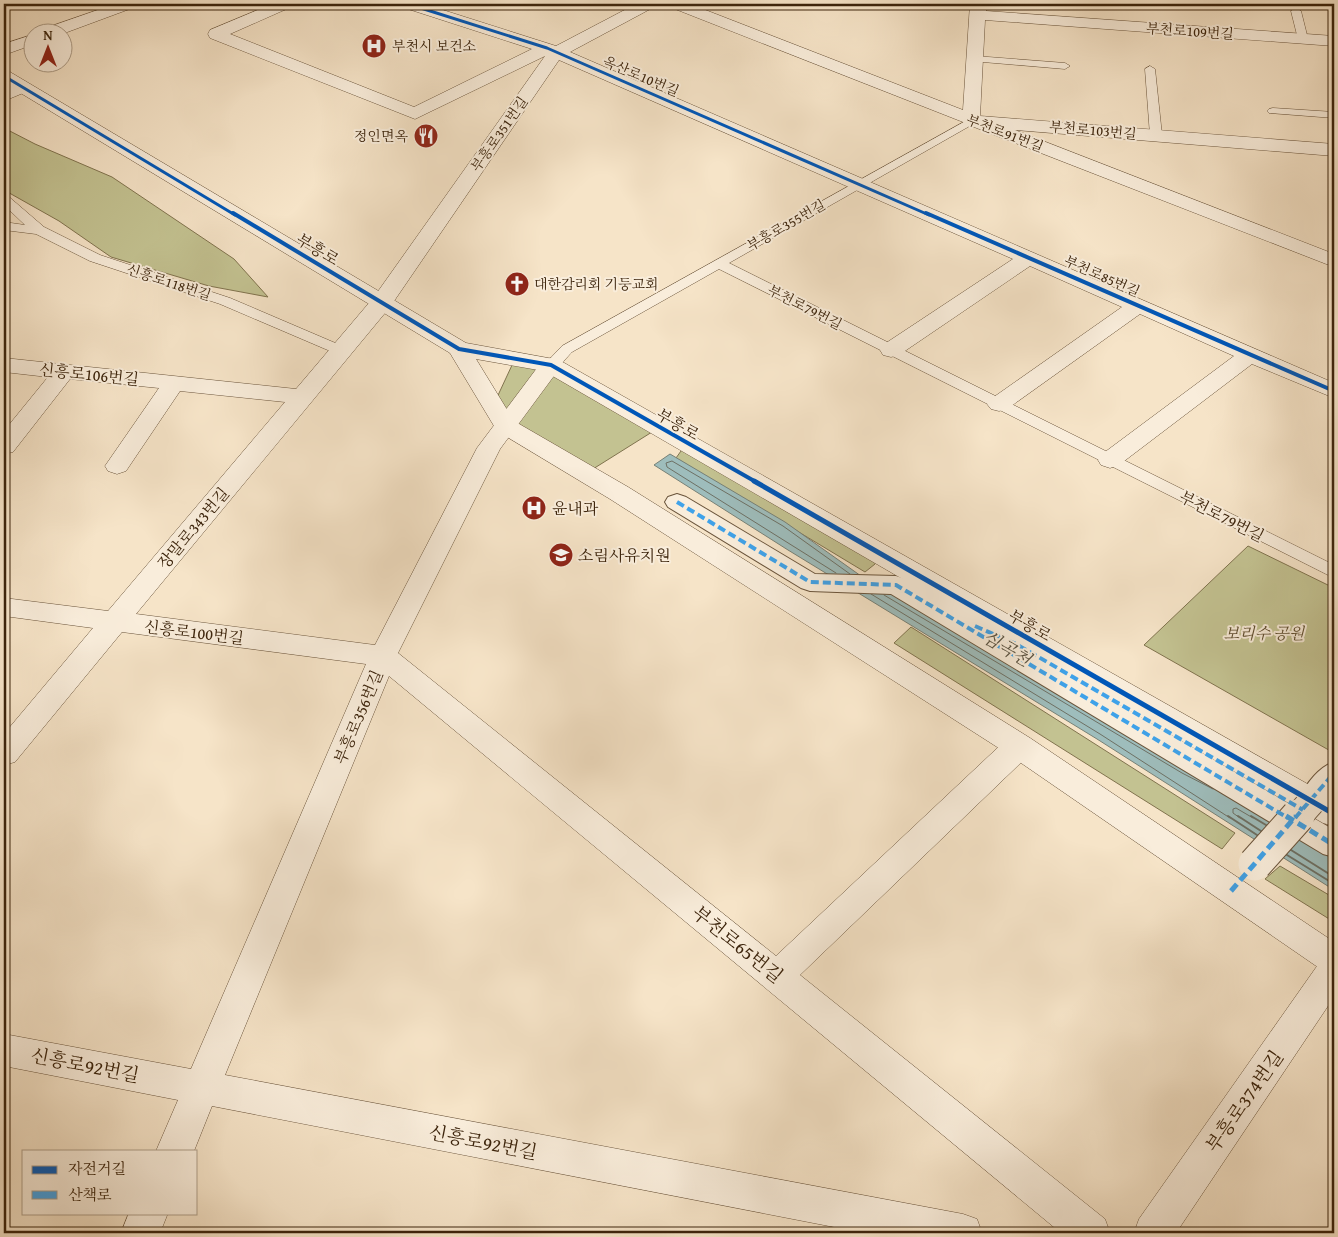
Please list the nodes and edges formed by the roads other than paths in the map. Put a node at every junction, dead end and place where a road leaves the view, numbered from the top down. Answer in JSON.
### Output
{"nodes":[{"id":1,"x":129,"y":4,"type":"edge"},
{"id":2,"x":285,"y":4,"type":"edge"},
{"id":3,"x":408,"y":4,"type":"edge"},
{"id":4,"x":648,"y":4,"type":"edge"},
{"id":5,"x":676,"y":4,"type":"edge"},
{"id":6,"x":1078,"y":4,"type":"edge"},
{"id":7,"x":978,"y":9,"type":"edge"},
{"id":8,"x":1296,"y":11,"type":"dead end"},
{"id":9,"x":1078,"y":22,"type":"junction"},
{"id":10,"x":72,"y":25,"type":"edge"},
{"id":11,"x":1303,"y":39,"type":"junction"},
{"id":12,"x":1334,"y":41,"type":"edge"},
{"id":13,"x":22,"y":44,"type":"edge"},
{"id":14,"x":4,"y":50,"type":"edge"},
{"id":15,"x":552,"y":50,"type":"junction"},
{"id":16,"x":975,"y":59,"type":"junction"},
{"id":17,"x":1064,"y":66,"type":"dead end"},
{"id":18,"x":1150,"y":69,"type":"dead end"},
{"id":19,"x":4,"y":76,"type":"edge"},
{"id":20,"x":22,"y":87,"type":"junction"},
{"id":21,"x":4,"y":96,"type":"edge"},
{"id":22,"x":1272,"y":111,"type":"dead end"},
{"id":23,"x":1334,"y":115,"type":"edge"},
{"id":24,"x":972,"y":121,"type":"junction"},
{"id":25,"x":1156,"y":135,"type":"junction"},
{"id":26,"x":1334,"y":150,"type":"edge"},
{"id":27,"x":860,"y":183,"type":"junction"},
{"id":28,"x":4,"y":199,"type":"edge"},
{"id":29,"x":4,"y":226,"type":"edge"},
{"id":30,"x":39,"y":230,"type":"junction"},
{"id":31,"x":1029,"y":257,"type":"junction"},
{"id":32,"x":1334,"y":261,"type":"edge"},
{"id":33,"x":718,"y":263,"type":"junction"},
{"id":34,"x":382,"y":302,"type":"junction"},
{"id":35,"x":1139,"y":305,"type":"junction"},
{"id":36,"x":459,"y":349,"type":"junction"},
{"id":37,"x":891,"y":350,"type":"junction"},
{"id":38,"x":342,"y":351,"type":"junction"},
{"id":39,"x":1251,"y":354,"type":"junction"},
{"id":40,"x":4,"y":365,"type":"edge"},
{"id":41,"x":551,"y":365,"type":"junction"},
{"id":42,"x":64,"y":371,"type":"junction"},
{"id":43,"x":174,"y":383,"type":"junction"},
{"id":44,"x":1334,"y":390,"type":"edge"},
{"id":45,"x":303,"y":397,"type":"junction"},
{"id":46,"x":1000,"y":404,"type":"junction"},
{"id":47,"x":505,"y":426,"type":"junction"},
{"id":48,"x":4,"y":447,"type":"edge"},
{"id":49,"x":1110,"y":460,"type":"junction"},
{"id":50,"x":117,"y":466,"type":"dead end"},
{"id":51,"x":678,"y":502,"type":"dead end"},
{"id":52,"x":1334,"y":572,"type":"edge"},
{"id":53,"x":4,"y":607,"type":"edge"},
{"id":54,"x":938,"y":610,"type":"junction"},
{"id":55,"x":114,"y":622,"type":"junction"},
{"id":56,"x":383,"y":656,"type":"junction"},
{"id":57,"x":1019,"y":746,"type":"junction"},
{"id":58,"x":4,"y":754,"type":"edge"},
{"id":59,"x":1334,"y":773,"type":"edge"},
{"id":60,"x":1316,"y":808,"type":"edge"},
{"id":61,"x":1334,"y":845,"type":"edge"},
{"id":62,"x":1232,"y":890,"type":"junction"},
{"id":63,"x":1334,"y":960,"type":"edge"},
{"id":64,"x":1334,"y":969,"type":"edge"},
{"id":65,"x":776,"y":976,"type":"junction"},
{"id":66,"x":4,"y":1050,"type":"edge"},
{"id":67,"x":202,"y":1088,"type":"junction"},
{"id":68,"x":176,"y":1150,"type":"edge"},
{"id":69,"x":149,"y":1214,"type":"edge"},
{"id":70,"x":140,"y":1233,"type":"edge"},
{"id":71,"x":963,"y":1233,"type":"edge"},
{"id":72,"x":1092,"y":1233,"type":"edge"},
{"id":73,"x":1153,"y":1233,"type":"edge"}],
"edges":[{"from":1,"to":10,"type":"street"},
{"from":2,"to":15,"type":"street"},
{"from":3,"to":15,"type":"street","name":"옥산로10번길"},
{"from":4,"to":15,"type":"street","name":"부흥로351번길"},
{"from":5,"to":24,"type":"street","name":"부천로91번길"},
{"from":6,"to":9,"type":"street"},
{"from":7,"to":9,"type":"street","name":"부천로109번길"},
{"from":7,"to":16,"type":"street"},
{"from":8,"to":11,"type":"lane"},
{"from":9,"to":11,"type":"street","name":"부천로109번길"},
{"from":11,"to":12,"type":"street","name":"부천로109번길"},
{"from":13,"to":14,"type":"street"},
{"from":15,"to":27,"type":"street","name":"옥산로10번길"},
{"from":15,"to":34,"type":"street","name":"부흥로351번길"},
{"from":16,"to":17,"type":"lane"},
{"from":16,"to":24,"type":"street"},
{"from":18,"to":25,"type":"lane","name":"부천로103번길"},
{"from":19,"to":20,"type":"street","name":"부흥로"},
{"from":20,"to":21,"type":"street"},
{"from":20,"to":34,"type":"street","name":"부흥로"},
{"from":22,"to":23,"type":"lane"},
{"from":24,"to":25,"type":"street","name":"부천로103번길"},
{"from":24,"to":27,"type":"lane","name":"부흥로355번길"},
{"from":24,"to":32,"type":"street","name":"부천로91번길"},
{"from":25,"to":26,"type":"street","name":"부천로103번길"},
{"from":27,"to":31,"type":"street","name":"부천로85번길"},
{"from":27,"to":33,"type":"lane","name":"부흥로355번길"},
{"from":28,"to":30,"type":"lane","name":"신흥로118번길"},
{"from":29,"to":30,"type":"lane"},
{"from":30,"to":38,"type":"lane","name":"신흥로118번길"},
{"from":31,"to":35,"type":"street","name":"부천로85번길"},
{"from":31,"to":37,"type":"street"},
{"from":33,"to":37,"type":"lane","name":"부천로79번길"},
{"from":33,"to":41,"type":"lane","name":"부흥로355번길"},
{"from":34,"to":36,"type":"street","name":"부흥로"},
{"from":34,"to":38,"type":"street","name":"장말로343번길"},
{"from":35,"to":39,"type":"street","name":"부천로85번길"},
{"from":35,"to":46,"type":"street"},
{"from":36,"to":41,"type":"street","name":"부흥로"},
{"from":36,"to":47,"type":"street","name":"부흥로"},
{"from":37,"to":46,"type":"lane","name":"부천로79번길"},
{"from":38,"to":45,"type":"street","name":"장말로343번길"},
{"from":39,"to":44,"type":"street","name":"부천로85번길"},
{"from":39,"to":49,"type":"street"},
{"from":40,"to":42,"type":"street","name":"신흥로106번길"},
{"from":41,"to":47,"type":"street","name":"부흥로356번길"},
{"from":41,"to":60,"type":"street","name":"부흥로"},
{"from":42,"to":43,"type":"street","name":"신흥로106번길"},
{"from":42,"to":48,"type":"street"},
{"from":43,"to":45,"type":"street","name":"신흥로106번길"},
{"from":43,"to":50,"type":"street"},
{"from":45,"to":55,"type":"street","name":"장말로343번길"},
{"from":46,"to":49,"type":"lane","name":"부천로79번길"},
{"from":47,"to":56,"type":"street","name":"부흥로356번길"},
{"from":47,"to":57,"type":"street","name":"부흥로"},
{"from":49,"to":52,"type":"lane","name":"부천로79번길"},
{"from":51,"to":54,"type":"street"},
{"from":53,"to":55,"type":"street","name":"신흥로100번길"},
{"from":54,"to":60,"type":"street"},
{"from":54,"to":61,"type":"street"},
{"from":55,"to":56,"type":"street","name":"신흥로100번길"},
{"from":55,"to":58,"type":"street","name":"장말로343번길"},
{"from":56,"to":65,"type":"street","name":"부천로65번길"},
{"from":56,"to":67,"type":"street","name":"부흥로356번길"},
{"from":57,"to":62,"type":"street","name":"부흥로"},
{"from":57,"to":65,"type":"street"},
{"from":59,"to":60,"type":"street"},
{"from":60,"to":62,"type":"street","bridge":true},
{"from":62,"to":63,"type":"street","name":"부흥로"},
{"from":64,"to":73,"type":"street","name":"부흥로374번길"},
{"from":65,"to":72,"type":"street","name":"부천로65번길"},
{"from":66,"to":67,"type":"street","name":"신흥로92번길"},
{"from":67,"to":68,"type":"street","name":"부흥로356번길"},
{"from":67,"to":71,"type":"street","name":"신흥로92번길"},
{"from":69,"to":70,"type":"street"}]}
